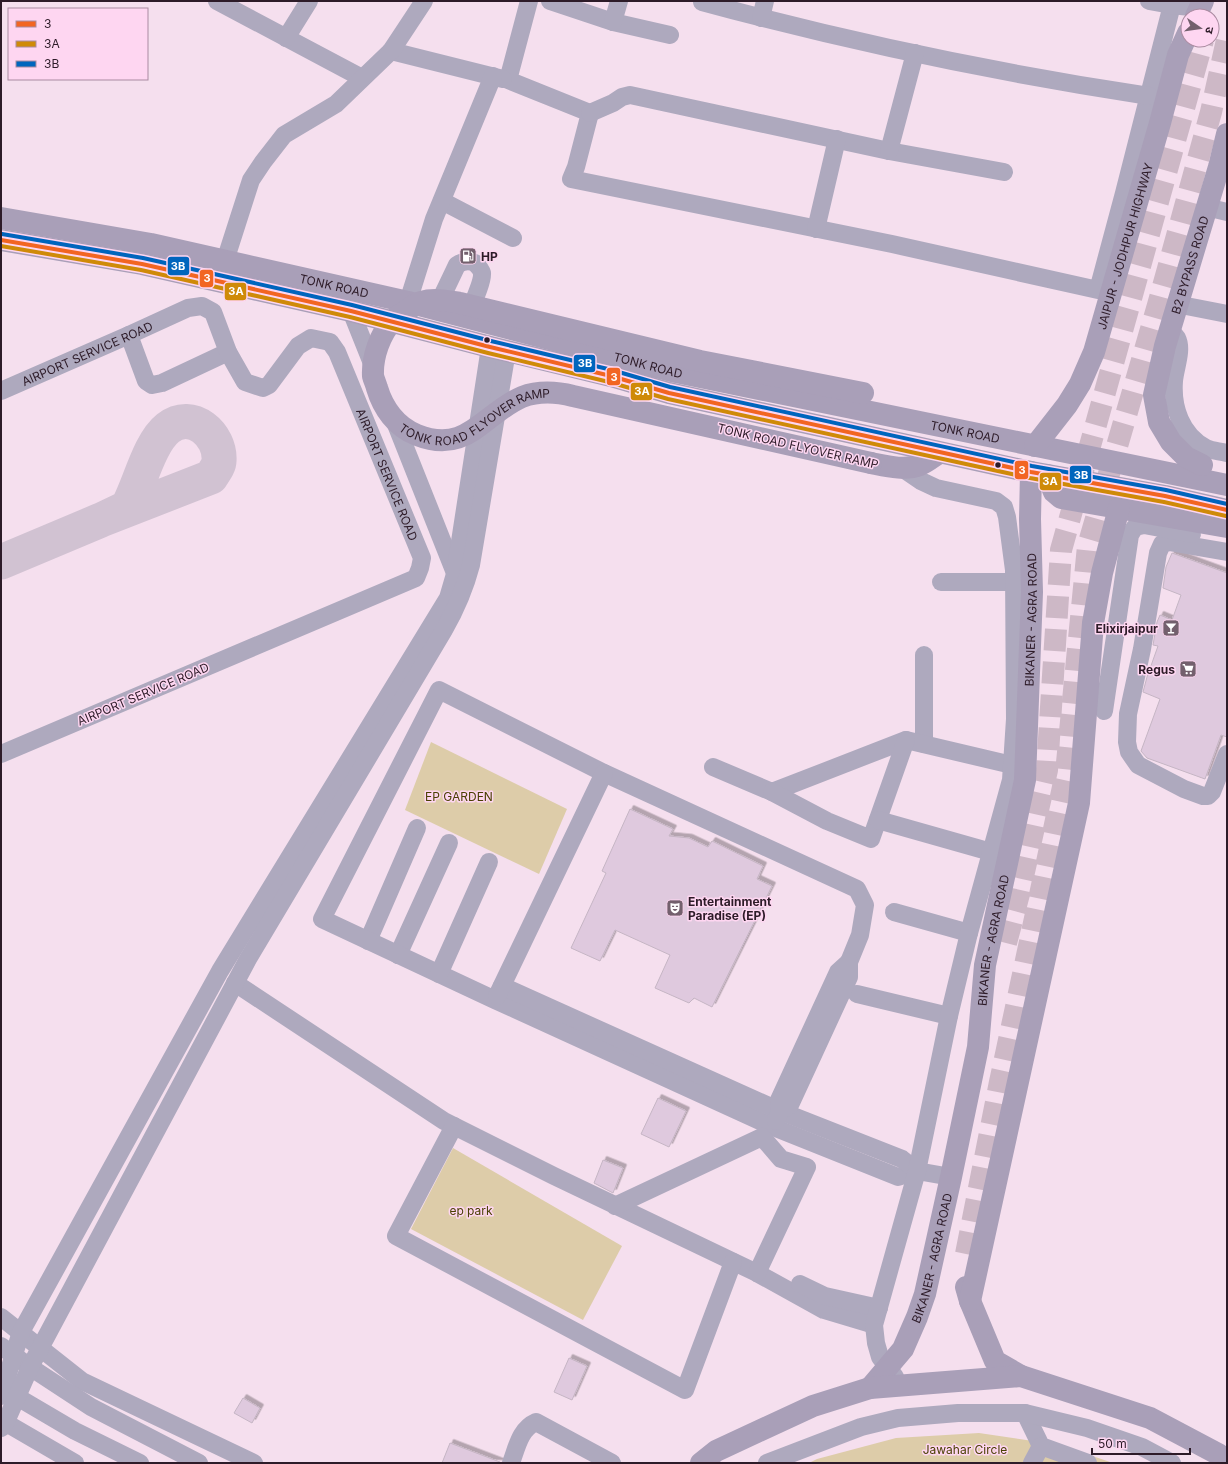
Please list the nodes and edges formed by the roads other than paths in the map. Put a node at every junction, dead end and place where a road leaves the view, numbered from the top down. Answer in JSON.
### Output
{"nodes":[{"id":1,"x":217,"y":1,"type":"edge"},
{"id":2,"x":309,"y":1,"type":"edge"},
{"id":3,"x":424,"y":1,"type":"edge"},
{"id":4,"x":529,"y":1,"type":"edge"},
{"id":5,"x":550,"y":1,"type":"edge"},
{"id":6,"x":619,"y":1,"type":"edge"},
{"id":7,"x":1149,"y":1,"type":"edge"},
{"id":8,"x":702,"y":2,"type":"edge"},
{"id":9,"x":1172,"y":3,"type":"edge"},
{"id":10,"x":1205,"y":8,"type":"edge"},
{"id":11,"x":763,"y":9,"type":"edge"},
{"id":12,"x":613,"y":22,"type":"junction"},
{"id":13,"x":670,"y":35,"type":"dead end"},
{"id":14,"x":286,"y":38,"type":"junction"},
{"id":15,"x":1181,"y":48,"type":"edge"},
{"id":16,"x":390,"y":51,"type":"junction"},
{"id":17,"x":915,"y":53,"type":"junction"},
{"id":18,"x":362,"y":78,"type":"junction"},
{"id":19,"x":500,"y":78,"type":"junction"},
{"id":20,"x":1149,"y":96,"type":"junction"},
{"id":21,"x":590,"y":114,"type":"junction"},
{"id":22,"x":1227,"y":134,"type":"edge"},
{"id":23,"x":837,"y":139,"type":"junction"},
{"id":24,"x":889,"y":151,"type":"junction"},
{"id":25,"x":1004,"y":172,"type":"dead end"},
{"id":26,"x":442,"y":201,"type":"junction"},
{"id":27,"x":1206,"y":207,"type":"junction"},
{"id":28,"x":1227,"y":212,"type":"edge"},
{"id":29,"x":1,"y":218,"type":"edge"},
{"id":30,"x":816,"y":229,"type":"junction"},
{"id":31,"x":513,"y":238,"type":"dead end"},
{"id":32,"x":1,"y":240,"type":"edge"},
{"id":33,"x":225,"y":261,"type":"junction"},
{"id":34,"x":408,"y":302,"type":"junction"},
{"id":35,"x":1176,"y":304,"type":"junction"},
{"id":36,"x":436,"y":309,"type":"junction"},
{"id":37,"x":351,"y":311,"type":"junction"},
{"id":38,"x":1227,"y":314,"type":"edge"},
{"id":39,"x":467,"y":317,"type":"junction"},
{"id":40,"x":1169,"y":329,"type":"junction"},
{"id":41,"x":129,"y":335,"type":"junction"},
{"id":42,"x":499,"y":349,"type":"junction"},
{"id":43,"x":228,"y":352,"type":"junction"},
{"id":44,"x":1,"y":391,"type":"edge"},
{"id":45,"x":890,"y":416,"type":"junction"},
{"id":46,"x":1035,"y":446,"type":"junction"},
{"id":47,"x":1058,"y":450,"type":"junction"},
{"id":48,"x":939,"y":453,"type":"junction"},
{"id":49,"x":1227,"y":453,"type":"edge"},
{"id":50,"x":1202,"y":465,"type":"junction"},
{"id":51,"x":902,"y":468,"type":"junction"},
{"id":52,"x":1227,"y":470,"type":"edge"},
{"id":53,"x":1039,"y":473,"type":"junction"},
{"id":54,"x":1227,"y":485,"type":"edge"},
{"id":55,"x":1119,"y":508,"type":"junction"},
{"id":56,"x":1227,"y":510,"type":"edge"},
{"id":57,"x":1219,"y":526,"type":"edge"},
{"id":58,"x":1227,"y":541,"type":"edge"},
{"id":59,"x":1227,"y":552,"type":"edge"},
{"id":60,"x":455,"y":574,"type":"junction"},
{"id":61,"x":941,"y":582,"type":"dead end"},
{"id":62,"x":1014,"y":582,"type":"junction"},
{"id":63,"x":1114,"y":642,"type":"junction"},
{"id":64,"x":1142,"y":649,"type":"junction"},
{"id":65,"x":924,"y":655,"type":"dead end"},
{"id":66,"x":1096,"y":710,"type":"junction"},
{"id":67,"x":1128,"y":714,"type":"junction"},
{"id":68,"x":906,"y":740,"type":"junction"},
{"id":69,"x":924,"y":744,"type":"junction"},
{"id":70,"x":1,"y":754,"type":"edge"},
{"id":71,"x":1227,"y":754,"type":"edge"},
{"id":72,"x":1012,"y":765,"type":"junction"},
{"id":73,"x":712,"y":768,"type":"dead end"},
{"id":74,"x":604,"y":773,"type":"junction"},
{"id":75,"x":772,"y":792,"type":"junction"},
{"id":76,"x":878,"y":820,"type":"junction"},
{"id":77,"x":418,"y":828,"type":"dead end"},
{"id":78,"x":449,"y":843,"type":"dead end"},
{"id":79,"x":991,"y":852,"type":"junction"},
{"id":80,"x":489,"y":862,"type":"dead end"},
{"id":81,"x":894,"y":912,"type":"dead end"},
{"id":82,"x":969,"y":933,"type":"junction"},
{"id":83,"x":368,"y":941,"type":"junction"},
{"id":84,"x":1006,"y":943,"type":"tunnel mouth"},
{"id":85,"x":398,"y":955,"type":"junction"},
{"id":86,"x":439,"y":974,"type":"junction"},
{"id":87,"x":235,"y":983,"type":"junction"},
{"id":88,"x":498,"y":993,"type":"junction"},
{"id":89,"x":857,"y":994,"type":"dead end"},
{"id":90,"x":949,"y":1016,"type":"junction"},
{"id":91,"x":978,"y":1046,"type":"junction"},
{"id":92,"x":780,"y":1111,"type":"junction"},
{"id":93,"x":454,"y":1126,"type":"junction"},
{"id":94,"x":773,"y":1127,"type":"junction"},
{"id":95,"x":917,"y":1171,"type":"junction"},
{"id":96,"x":951,"y":1177,"type":"junction"},
{"id":97,"x":615,"y":1206,"type":"junction"},
{"id":98,"x":966,"y":1254,"type":"tunnel mouth"},
{"id":99,"x":733,"y":1262,"type":"junction"},
{"id":100,"x":759,"y":1269,"type":"junction"},
{"id":101,"x":970,"y":1302,"type":"junction"},
{"id":102,"x":876,"y":1316,"type":"junction"},
{"id":103,"x":1,"y":1317,"type":"edge"},
{"id":104,"x":21,"y":1332,"type":"junction"},
{"id":105,"x":41,"y":1348,"type":"junction"},
{"id":106,"x":7,"y":1351,"type":"edge"},
{"id":107,"x":888,"y":1366,"type":"junction"},
{"id":108,"x":30,"y":1367,"type":"junction"},
{"id":109,"x":1021,"y":1376,"type":"junction"},
{"id":110,"x":900,"y":1386,"type":"junction"},
{"id":111,"x":870,"y":1388,"type":"junction"},
{"id":112,"x":5,"y":1392,"type":"edge"},
{"id":113,"x":1025,"y":1413,"type":"junction"},
{"id":114,"x":2,"y":1424,"type":"edge"},
{"id":115,"x":1041,"y":1446,"type":"junction"},
{"id":116,"x":1227,"y":1460,"type":"edge"},
{"id":117,"x":75,"y":1463,"type":"edge"},
{"id":118,"x":140,"y":1463,"type":"edge"},
{"id":119,"x":199,"y":1463,"type":"edge"},
{"id":120,"x":254,"y":1463,"type":"edge"},
{"id":121,"x":511,"y":1463,"type":"edge"},
{"id":122,"x":612,"y":1463,"type":"edge"},
{"id":123,"x":701,"y":1463,"type":"edge"},
{"id":124,"x":767,"y":1463,"type":"edge"},
{"id":125,"x":1032,"y":1463,"type":"edge"},
{"id":126,"x":1088,"y":1463,"type":"edge"},
{"id":127,"x":1172,"y":1463,"type":"edge"}],
"edges":[{"from":1,"to":14,"type":"street"},
{"from":2,"to":14,"type":"street"},
{"from":3,"to":16,"type":"street"},
{"from":4,"to":19,"type":"street"},
{"from":5,"to":12,"type":"street"},
{"from":6,"to":12,"type":"street"},
{"from":7,"to":9,"type":"street"},
{"from":8,"to":11,"type":"street"},
{"from":9,"to":10,"type":"street"},
{"from":9,"to":20,"type":"street"},
{"from":11,"to":17,"type":"street"},
{"from":12,"to":13,"type":"street"},
{"from":14,"to":18,"type":"street"},
{"from":15,"to":46,"type":"main road","name":"JAIPUR - JODHPUR HIGHWAY"},
{"from":16,"to":18,"type":"street"},
{"from":16,"to":19,"type":"street"},
{"from":17,"to":20,"type":"street"},
{"from":17,"to":24,"type":"street"},
{"from":18,"to":33,"type":"street"},
{"from":19,"to":21,"type":"street"},
{"from":19,"to":26,"type":"street"},
{"from":20,"to":30,"type":"street"},
{"from":21,"to":23,"type":"street"},
{"from":21,"to":30,"type":"street"},
{"from":22,"to":27,"type":"main road","name":"B2 BYPASS ROAD"},
{"from":23,"to":24,"type":"street"},
{"from":23,"to":30,"type":"street"},
{"from":24,"to":25,"type":"street"},
{"from":26,"to":31,"type":"street"},
{"from":26,"to":34,"type":"street"},
{"from":27,"to":28,"type":"street"},
{"from":27,"to":35,"type":"main road","name":"B2 BYPASS ROAD"},
{"from":29,"to":33,"type":"main road","name":"TONK ROAD"},
{"from":32,"to":37,"type":"main road","name":"TONK ROAD"},
{"from":33,"to":34,"type":"main road","name":"TONK ROAD"},
{"from":34,"to":36,"type":"main road","name":"TONK ROAD"},
{"from":35,"to":38,"type":"street"},
{"from":35,"to":40,"type":"main road","name":"B2 BYPASS ROAD"},
{"from":36,"to":39,"type":"main road","name":"TONK ROAD"},
{"from":36,"to":39,"type":"street"},
{"from":37,"to":42,"type":"main road","name":"TONK ROAD"},
{"from":37,"to":60,"type":"street"},
{"from":39,"to":45,"type":"main road","name":"TONK ROAD"},
{"from":40,"to":49,"type":"street"},
{"from":40,"to":50,"type":"main road","name":"B2 BYPASS ROAD"},
{"from":41,"to":43,"type":"street","name":"AIRPORT SERVICE ROAD"},
{"from":41,"to":43,"type":"street"},
{"from":41,"to":44,"type":"street","name":"AIRPORT SERVICE ROAD"},
{"from":42,"to":48,"type":"main road","name":"TONK ROAD"},
{"from":42,"to":60,"type":"street"},
{"from":42,"to":87,"type":"street"},
{"from":43,"to":70,"type":"street","name":"AIRPORT SERVICE ROAD"},
{"from":45,"to":46,"type":"main road","name":"TONK ROAD"},
{"from":45,"to":51,"type":"main road","name":"TONK ROAD FLYOVER RAMP","bridge":true},
{"from":46,"to":47,"type":"main road","name":"TONK ROAD"},
{"from":47,"to":50,"type":"main road"},
{"from":47,"to":54,"type":"main road","name":"TONK ROAD"},
{"from":48,"to":51,"type":"main road","name":"TONK ROAD FLYOVER RAMP"},
{"from":48,"to":53,"type":"main road","name":"TONK ROAD"},
{"from":50,"to":52,"type":"main road"},
{"from":51,"to":62,"type":"street"},
{"from":53,"to":55,"type":"main road"},
{"from":53,"to":56,"type":"main road","name":"TONK ROAD"},
{"from":53,"to":91,"type":"main road","name":"BIKANER - AGRA ROAD"},
{"from":55,"to":57,"type":"main road"},
{"from":55,"to":66,"type":"main road"},
{"from":58,"to":63,"type":"street"},
{"from":59,"to":64,"type":"street"},
{"from":60,"to":104,"type":"street"},
{"from":61,"to":62,"type":"street"},
{"from":62,"to":72,"type":"street"},
{"from":63,"to":64,"type":"street"},
{"from":63,"to":66,"type":"street"},
{"from":64,"to":67,"type":"street"},
{"from":65,"to":69,"type":"street"},
{"from":66,"to":67,"type":"street"},
{"from":66,"to":101,"type":"main road"},
{"from":67,"to":71,"type":"street"},
{"from":68,"to":69,"type":"street"},
{"from":68,"to":75,"type":"street"},
{"from":68,"to":76,"type":"street"},
{"from":69,"to":72,"type":"street"},
{"from":72,"to":79,"type":"street"},
{"from":73,"to":75,"type":"street"},
{"from":74,"to":83,"type":"street"},
{"from":74,"to":88,"type":"street"},
{"from":74,"to":92,"type":"street"},
{"from":75,"to":76,"type":"street"},
{"from":76,"to":79,"type":"street"},
{"from":77,"to":83,"type":"street"},
{"from":78,"to":85,"type":"street"},
{"from":79,"to":82,"type":"street"},
{"from":80,"to":86,"type":"street"},
{"from":81,"to":82,"type":"street"},
{"from":82,"to":90,"type":"street"},
{"from":83,"to":85,"type":"street"},
{"from":84,"to":91,"type":"main road"},
{"from":85,"to":86,"type":"street"},
{"from":86,"to":88,"type":"street"},
{"from":87,"to":93,"type":"street"},
{"from":87,"to":105,"type":"street"},
{"from":88,"to":92,"type":"street"},
{"from":88,"to":94,"type":"street"},
{"from":89,"to":90,"type":"street"},
{"from":90,"to":95,"type":"street"},
{"from":91,"to":96,"type":"main road","name":"BIKANER - AGRA ROAD"},
{"from":92,"to":94,"type":"street"},
{"from":92,"to":95,"type":"street"},
{"from":93,"to":97,"type":"street"},
{"from":93,"to":99,"type":"street"},
{"from":94,"to":95,"type":"street"},
{"from":95,"to":96,"type":"street"},
{"from":95,"to":102,"type":"street"},
{"from":96,"to":107,"type":"main road","name":"BIKANER - AGRA ROAD"},
{"from":97,"to":99,"type":"street"},
{"from":97,"to":100,"type":"street"},
{"from":98,"to":101,"type":"main road"},
{"from":99,"to":100,"type":"street"},
{"from":100,"to":102,"type":"street"},
{"from":101,"to":109,"type":"main road"},
{"from":102,"to":107,"type":"street"},
{"from":103,"to":104,"type":"street"},
{"from":104,"to":105,"type":"street"},
{"from":104,"to":106,"type":"street"},
{"from":105,"to":108,"type":"street"},
{"from":105,"to":120,"type":"street"},
{"from":106,"to":108,"type":"street"},
{"from":106,"to":112,"type":"street"},
{"from":107,"to":110,"type":"street"},
{"from":107,"to":111,"type":"main road","name":"BIKANER - AGRA ROAD"},
{"from":108,"to":112,"type":"street"},
{"from":108,"to":119,"type":"street"},
{"from":109,"to":110,"type":"main road"},
{"from":109,"to":116,"type":"main road"},
{"from":110,"to":111,"type":"main road"},
{"from":111,"to":123,"type":"main road"},
{"from":112,"to":114,"type":"street"},
{"from":112,"to":118,"type":"street"},
{"from":113,"to":115,"type":"street"},
{"from":113,"to":124,"type":"street"},
{"from":113,"to":127,"type":"street"},
{"from":114,"to":117,"type":"street"},
{"from":115,"to":125,"type":"street"},
{"from":115,"to":126,"type":"street"},
{"from":121,"to":122,"type":"street"}]}
